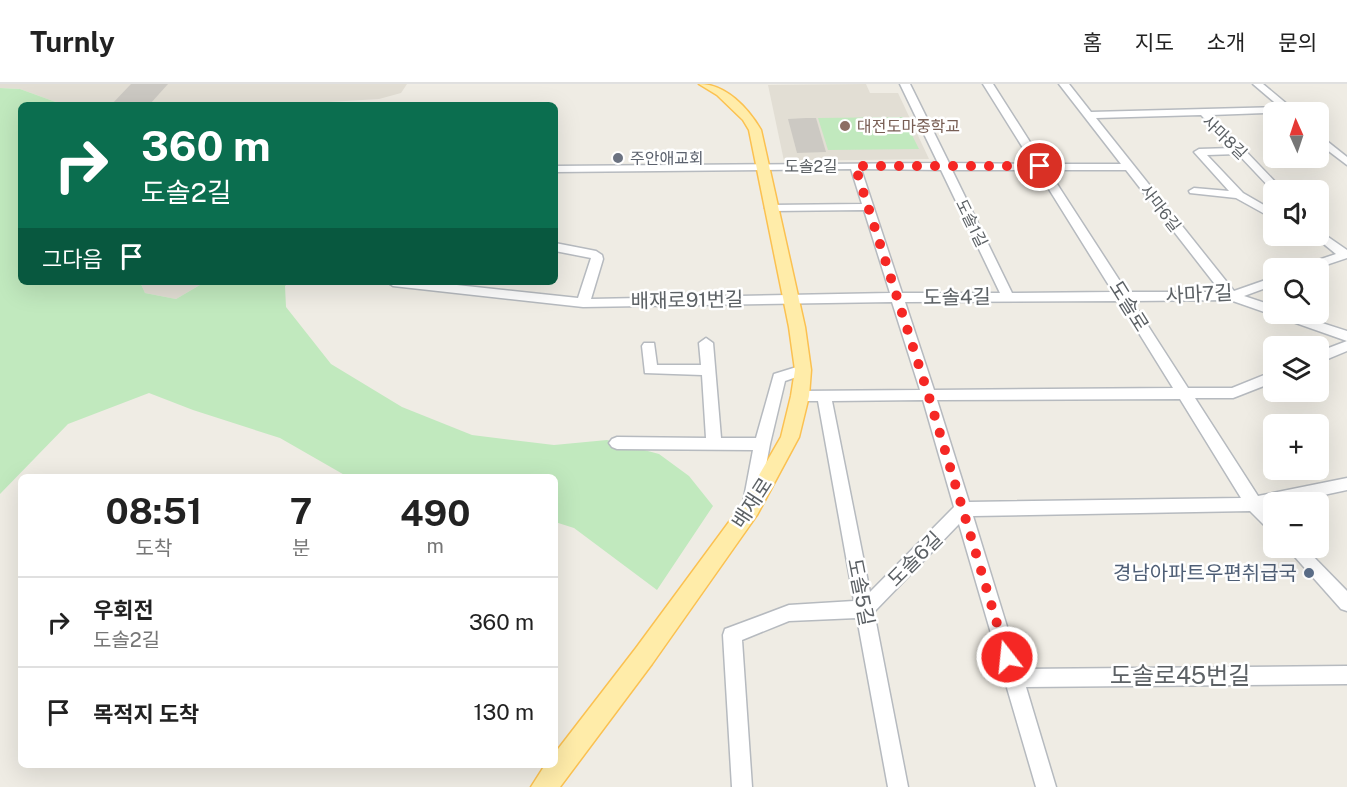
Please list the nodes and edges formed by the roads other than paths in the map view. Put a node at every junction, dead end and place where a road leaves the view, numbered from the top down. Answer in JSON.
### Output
{"nodes":[{"id":1,"x":704,"y":84,"type":"edge"},
{"id":2,"x":905,"y":84,"type":"edge"},
{"id":3,"x":988,"y":84,"type":"edge"},
{"id":4,"x":1064,"y":84,"type":"edge"},
{"id":5,"x":1258,"y":84,"type":"edge"},
{"id":6,"x":718,"y":89,"type":"edge"},
{"id":7,"x":1279,"y":102,"type":"edge"},
{"id":8,"x":1263,"y":111,"type":"edge"},
{"id":9,"x":1203,"y":112,"type":"junction"},
{"id":10,"x":1088,"y":115,"type":"junction"},
{"id":11,"x":1329,"y":146,"type":"edge"},
{"id":12,"x":1240,"y":151,"type":"junction"},
{"id":13,"x":1347,"y":162,"type":"edge"},
{"id":14,"x":762,"y":166,"type":"junction"},
{"id":15,"x":855,"y":166,"type":"junction"},
{"id":16,"x":946,"y":166,"type":"junction"},
{"id":17,"x":1040,"y":166,"type":"junction"},
{"id":18,"x":1128,"y":166,"type":"junction"},
{"id":19,"x":558,"y":169,"type":"edge"},
{"id":20,"x":1268,"y":180,"type":"edge"},
{"id":21,"x":1194,"y":191,"type":"dead end"},
{"id":22,"x":1239,"y":195,"type":"junction"},
{"id":23,"x":868,"y":207,"type":"junction"},
{"id":24,"x":771,"y":208,"type":"junction"},
{"id":25,"x":1263,"y":209,"type":"edge"},
{"id":26,"x":1329,"y":241,"type":"edge"},
{"id":27,"x":558,"y":248,"type":"edge"},
{"id":28,"x":1346,"y":254,"type":"edge"},
{"id":29,"x":1329,"y":260,"type":"edge"},
{"id":30,"x":442,"y":285,"type":"edge"},
{"id":31,"x":1263,"y":285,"type":"edge"},
{"id":32,"x":459,"y":286,"type":"edge"},
{"id":33,"x":1231,"y":296,"type":"junction"},
{"id":34,"x":1008,"y":297,"type":"junction"},
{"id":35,"x":1123,"y":297,"type":"junction"},
{"id":36,"x":791,"y":298,"type":"junction"},
{"id":37,"x":896,"y":298,"type":"junction"},
{"id":38,"x":583,"y":303,"type":"junction"},
{"id":39,"x":1263,"y":307,"type":"edge"},
{"id":40,"x":1312,"y":324,"type":"edge"},
{"id":41,"x":1347,"y":336,"type":"edge"},
{"id":42,"x":706,"y":344,"type":"dead end"},
{"id":43,"x":649,"y":346,"type":"dead end"},
{"id":44,"x":1347,"y":346,"type":"edge"},
{"id":45,"x":1329,"y":353,"type":"edge"},
{"id":46,"x":708,"y":370,"type":"junction"},
{"id":47,"x":803,"y":370,"type":"junction"},
{"id":48,"x":1263,"y":381,"type":"edge"},
{"id":49,"x":1185,"y":394,"type":"junction"},
{"id":50,"x":800,"y":396,"type":"junction"},
{"id":51,"x":824,"y":397,"type":"junction"},
{"id":52,"x":929,"y":397,"type":"junction"},
{"id":53,"x":616,"y":443,"type":"dead end"},
{"id":54,"x":714,"y":444,"type":"junction"},
{"id":55,"x":762,"y":444,"type":"junction"},
{"id":56,"x":1347,"y":484,"type":"edge"},
{"id":57,"x":1254,"y":504,"type":"junction"},
{"id":58,"x":750,"y":509,"type":"junction"},
{"id":59,"x":963,"y":509,"type":"junction"},
{"id":60,"x":1263,"y":513,"type":"edge"},
{"id":61,"x":1304,"y":558,"type":"edge"},
{"id":62,"x":1347,"y":603,"type":"edge"},
{"id":63,"x":865,"y":609,"type":"junction"},
{"id":64,"x":1347,"y":675,"type":"edge"},
{"id":65,"x":1013,"y":678,"type":"junction"},
{"id":66,"x":544,"y":787,"type":"edge"},
{"id":67,"x":742,"y":787,"type":"edge"},
{"id":68,"x":898,"y":787,"type":"edge"},
{"id":69,"x":1046,"y":787,"type":"edge"}],
"edges":[{"from":1,"to":6,"type":"main road","name":"배재로"},
{"from":2,"to":16,"type":"street","name":"도솔1길"},
{"from":3,"to":17,"type":"street","name":"도솔로"},
{"from":4,"to":10,"type":"street","name":"사마6길"},
{"from":5,"to":7,"type":"street"},
{"from":6,"to":14,"type":"main road","name":"배재로"},
{"from":8,"to":9,"type":"street"},
{"from":9,"to":10,"type":"street","name":"사마8길"},
{"from":9,"to":12,"type":"street","name":"사마8길"},
{"from":10,"to":18,"type":"street","name":"사마6길"},
{"from":11,"to":13,"type":"street"},
{"from":12,"to":20,"type":"street","name":"사마8길"},
{"from":12,"to":22,"type":"street"},
{"from":14,"to":15,"type":"street","name":"도솔2길"},
{"from":14,"to":19,"type":"street"},
{"from":14,"to":24,"type":"main road","name":"배재로"},
{"from":15,"to":16,"type":"street","name":"도솔2길"},
{"from":15,"to":23,"type":"street"},
{"from":16,"to":17,"type":"street","name":"도솔2길"},
{"from":16,"to":34,"type":"street","name":"도솔1길"},
{"from":17,"to":18,"type":"street","name":"도솔2길"},
{"from":17,"to":35,"type":"street","name":"도솔로"},
{"from":18,"to":33,"type":"street","name":"사마6길"},
{"from":21,"to":22,"type":"street"},
{"from":22,"to":25,"type":"street"},
{"from":23,"to":24,"type":"street"},
{"from":23,"to":37,"type":"street"},
{"from":24,"to":36,"type":"main road","name":"배재로"},
{"from":26,"to":28,"type":"street"},
{"from":27,"to":38,"type":"street"},
{"from":28,"to":29,"type":"street"},
{"from":30,"to":32,"type":"street","name":"배재로91번길"},
{"from":31,"to":33,"type":"street","name":"사마7길"},
{"from":32,"to":38,"type":"street","name":"배재로91번길"},
{"from":33,"to":35,"type":"street","name":"사마7길"},
{"from":33,"to":39,"type":"street"},
{"from":34,"to":35,"type":"street","name":"도솔4길"},
{"from":34,"to":37,"type":"street","name":"도솔4길"},
{"from":35,"to":49,"type":"street","name":"도솔로"},
{"from":36,"to":37,"type":"street","name":"도솔4길"},
{"from":36,"to":38,"type":"street","name":"배재로91번길"},
{"from":36,"to":47,"type":"main road","name":"배재로"},
{"from":37,"to":52,"type":"street"},
{"from":40,"to":41,"type":"street"},
{"from":42,"to":46,"type":"street"},
{"from":43,"to":46,"type":"street"},
{"from":44,"to":45,"type":"street"},
{"from":46,"to":54,"type":"street"},
{"from":47,"to":50,"type":"main road","name":"배재로"},
{"from":47,"to":55,"type":"street"},
{"from":48,"to":49,"type":"street"},
{"from":49,"to":52,"type":"street"},
{"from":49,"to":57,"type":"street","name":"도솔로"},
{"from":50,"to":51,"type":"street"},
{"from":50,"to":58,"type":"main road","name":"배재로"},
{"from":51,"to":52,"type":"street"},
{"from":51,"to":63,"type":"street","name":"도솔5길"},
{"from":52,"to":59,"type":"street"},
{"from":53,"to":54,"type":"street","name":"배재로"},
{"from":54,"to":55,"type":"street","name":"배재로"},
{"from":55,"to":58,"type":"street"},
{"from":56,"to":57,"type":"street"},
{"from":57,"to":59,"type":"street"},
{"from":57,"to":60,"type":"street","name":"도솔로"},
{"from":58,"to":66,"type":"main road","name":"배재로"},
{"from":59,"to":63,"type":"street","name":"도솔6길"},
{"from":59,"to":65,"type":"street"},
{"from":61,"to":62,"type":"street"},
{"from":63,"to":67,"type":"street"},
{"from":63,"to":68,"type":"street","name":"도솔5길"},
{"from":64,"to":65,"type":"street","name":"도솔로45번길"},
{"from":65,"to":69,"type":"street"}]}
